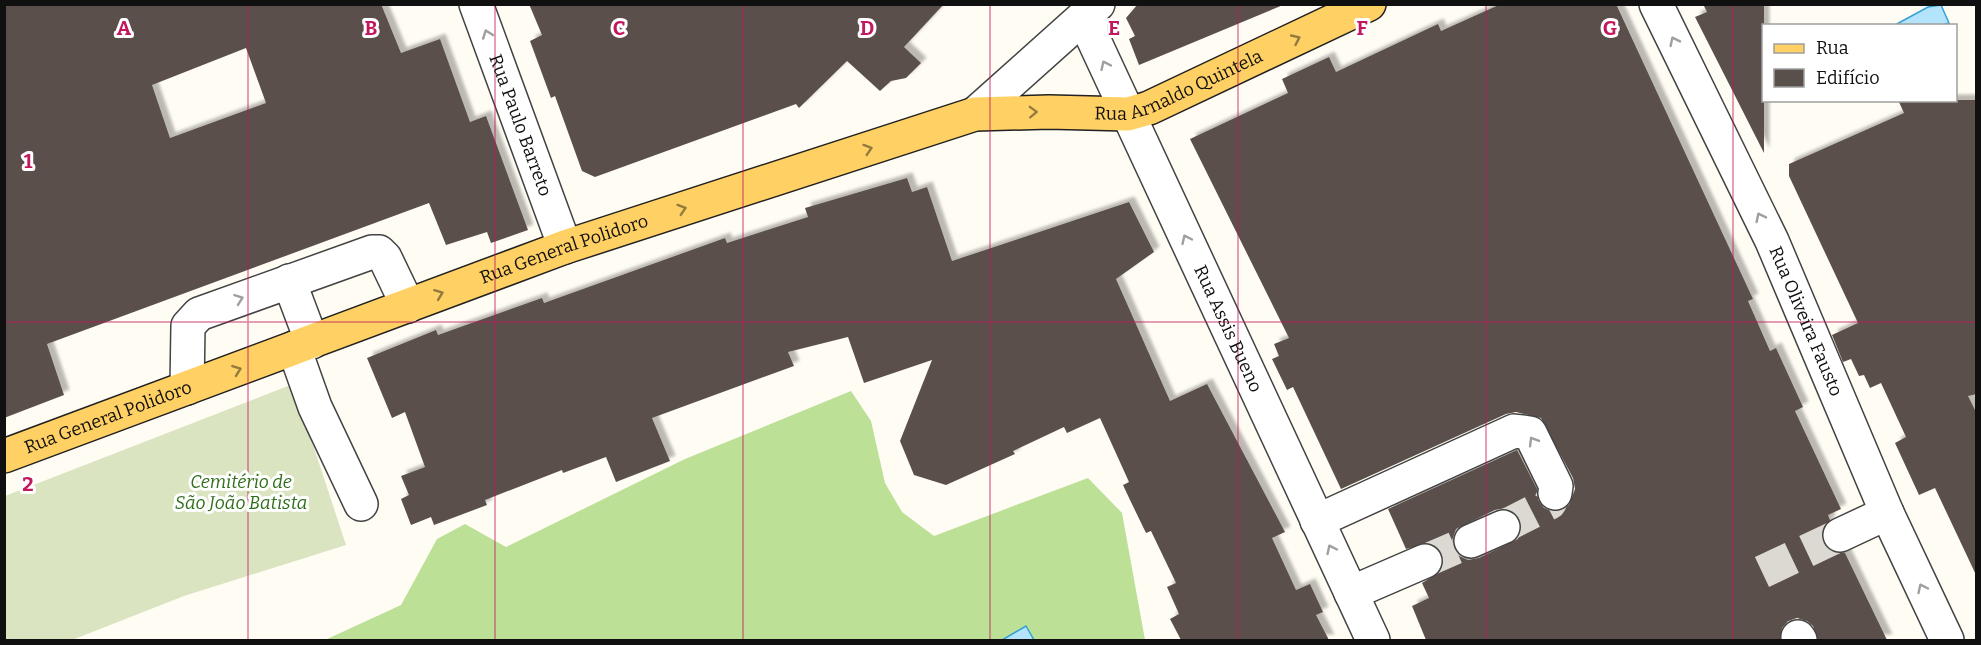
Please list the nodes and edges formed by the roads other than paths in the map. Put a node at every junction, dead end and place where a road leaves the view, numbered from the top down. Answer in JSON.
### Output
{"nodes":[{"id":1,"x":476,"y":4,"type":"edge"},
{"id":2,"x":1369,"y":4,"type":"edge"},
{"id":3,"x":1656,"y":4,"type":"edge"},
{"id":4,"x":1094,"y":9,"type":"edge"},
{"id":5,"x":975,"y":114,"type":"junction"},
{"id":6,"x":1128,"y":114,"type":"junction"},
{"id":7,"x":565,"y":247,"type":"junction"},
{"id":8,"x":289,"y":281,"type":"junction"},
{"id":9,"x":408,"y":306,"type":"junction"},
{"id":10,"x":303,"y":345,"type":"junction"},
{"id":11,"x":187,"y":388,"type":"junction"},
{"id":12,"x":4,"y":456,"type":"edge"},
{"id":13,"x":1555,"y":493,"type":"dead end"},
{"id":14,"x":362,"y":504,"type":"dead end"},
{"id":15,"x":1887,"y":513,"type":"junction"},
{"id":16,"x":1317,"y":521,"type":"junction"},
{"id":17,"x":1503,"y":526,"type":"tunnel mouth"},
{"id":18,"x":1840,"y":534,"type":"tunnel mouth"},
{"id":19,"x":1471,"y":541,"type":"tunnel mouth"},
{"id":20,"x":1425,"y":561,"type":"tunnel mouth"},
{"id":21,"x":1351,"y":593,"type":"junction"},
{"id":22,"x":1373,"y":640,"type":"edge"},
{"id":23,"x":1947,"y":640,"type":"edge"}],
"edges":[{"from":7,"to":1,"type":"street","name":"Rua Paulo Barreto","one_way":true},
{"from":6,"to":2,"type":"main road","name":"Rua Arnaldo Quintela","one_way":true},
{"from":15,"to":3,"type":"street","name":"Rua Oliveira Fausto","one_way":true},
{"from":4,"to":5,"type":"street","name":"Rua General Polidoro"},
{"from":6,"to":4,"type":"street","name":"Rua Assis Bueno","one_way":true},
{"from":5,"to":6,"type":"main road","name":"Rua Arnaldo Quintela","one_way":true},
{"from":7,"to":5,"type":"main road","name":"Rua General Polidoro","one_way":true},
{"from":16,"to":6,"type":"street","name":"Rua Assis Bueno","one_way":true},
{"from":9,"to":7,"type":"main road","name":"Rua General Polidoro","one_way":true},
{"from":8,"to":9,"type":"street"},
{"from":8,"to":10,"type":"street"},
{"from":11,"to":8,"type":"street","one_way":true},
{"from":9,"to":10,"type":"main road","name":"Rua General Polidoro"},
{"from":11,"to":10,"type":"main road","name":"Rua General Polidoro","one_way":true},
{"from":10,"to":14,"type":"street"},
{"from":11,"to":12,"type":"main road","name":"Rua General Polidoro"},
{"from":13,"to":16,"type":"street","one_way":true},
{"from":15,"to":18,"type":"street"},
{"from":23,"to":15,"type":"street","name":"Rua Oliveira Fausto","one_way":true},
{"from":21,"to":16,"type":"street","name":"Rua Assis Bueno","one_way":true},
{"from":17,"to":19,"type":"street"},
{"from":20,"to":21,"type":"street"},
{"from":21,"to":22,"type":"street","name":"Rua Assis Bueno"}]}
